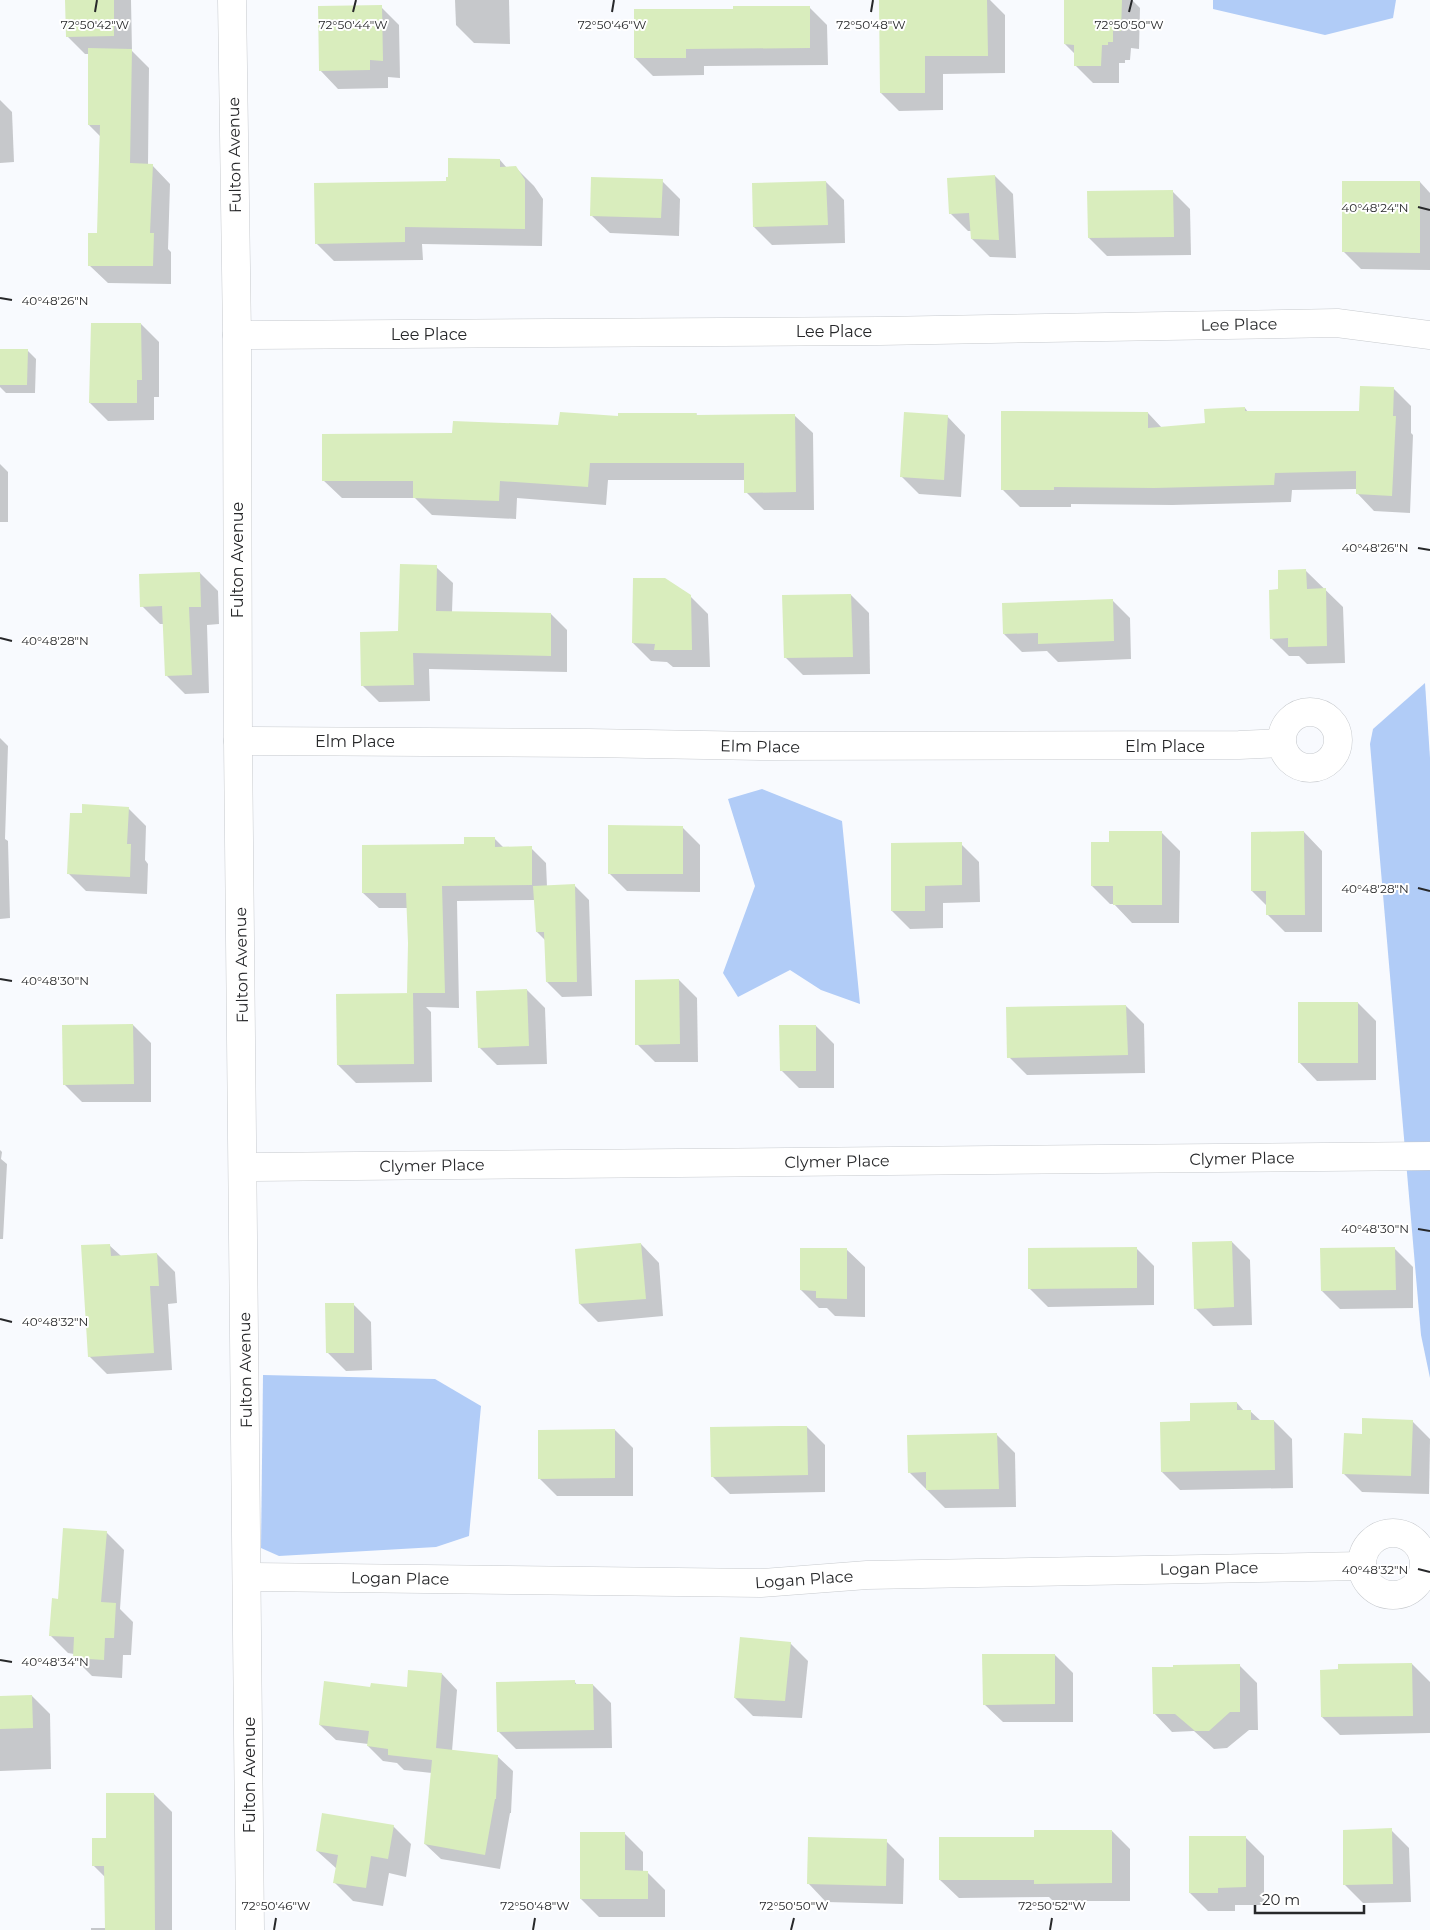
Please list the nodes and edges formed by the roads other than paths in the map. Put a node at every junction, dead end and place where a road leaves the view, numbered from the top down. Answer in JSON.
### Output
{"nodes":[{"id":1,"x":232,"y":0,"type":"edge"},
{"id":2,"x":237,"y":335,"type":"junction"},
{"id":3,"x":1430,"y":335,"type":"edge"},
{"id":4,"x":238,"y":741,"type":"junction"},
{"id":5,"x":1282,"y":743,"type":"dead end"},
{"id":6,"x":1430,"y":1156,"type":"edge"},
{"id":7,"x":243,"y":1167,"type":"junction"},
{"id":8,"x":1362,"y":1566,"type":"dead end"},
{"id":9,"x":247,"y":1577,"type":"junction"},
{"id":10,"x":250,"y":1930,"type":"edge"}],
"edges":[{"from":1,"to":2,"type":"street","name":"Fulton Avenue"},
{"from":2,"to":3,"type":"street","name":"Lee Place"},
{"from":2,"to":4,"type":"street","name":"Fulton Avenue"},
{"from":4,"to":5,"type":"street","name":"Elm Place"},
{"from":4,"to":7,"type":"street","name":"Fulton Avenue"},
{"from":6,"to":7,"type":"street","name":"Clymer Place"},
{"from":7,"to":9,"type":"street","name":"Fulton Avenue"},
{"from":8,"to":9,"type":"street","name":"Logan Place"},
{"from":9,"to":10,"type":"street","name":"Fulton Avenue"}]}
